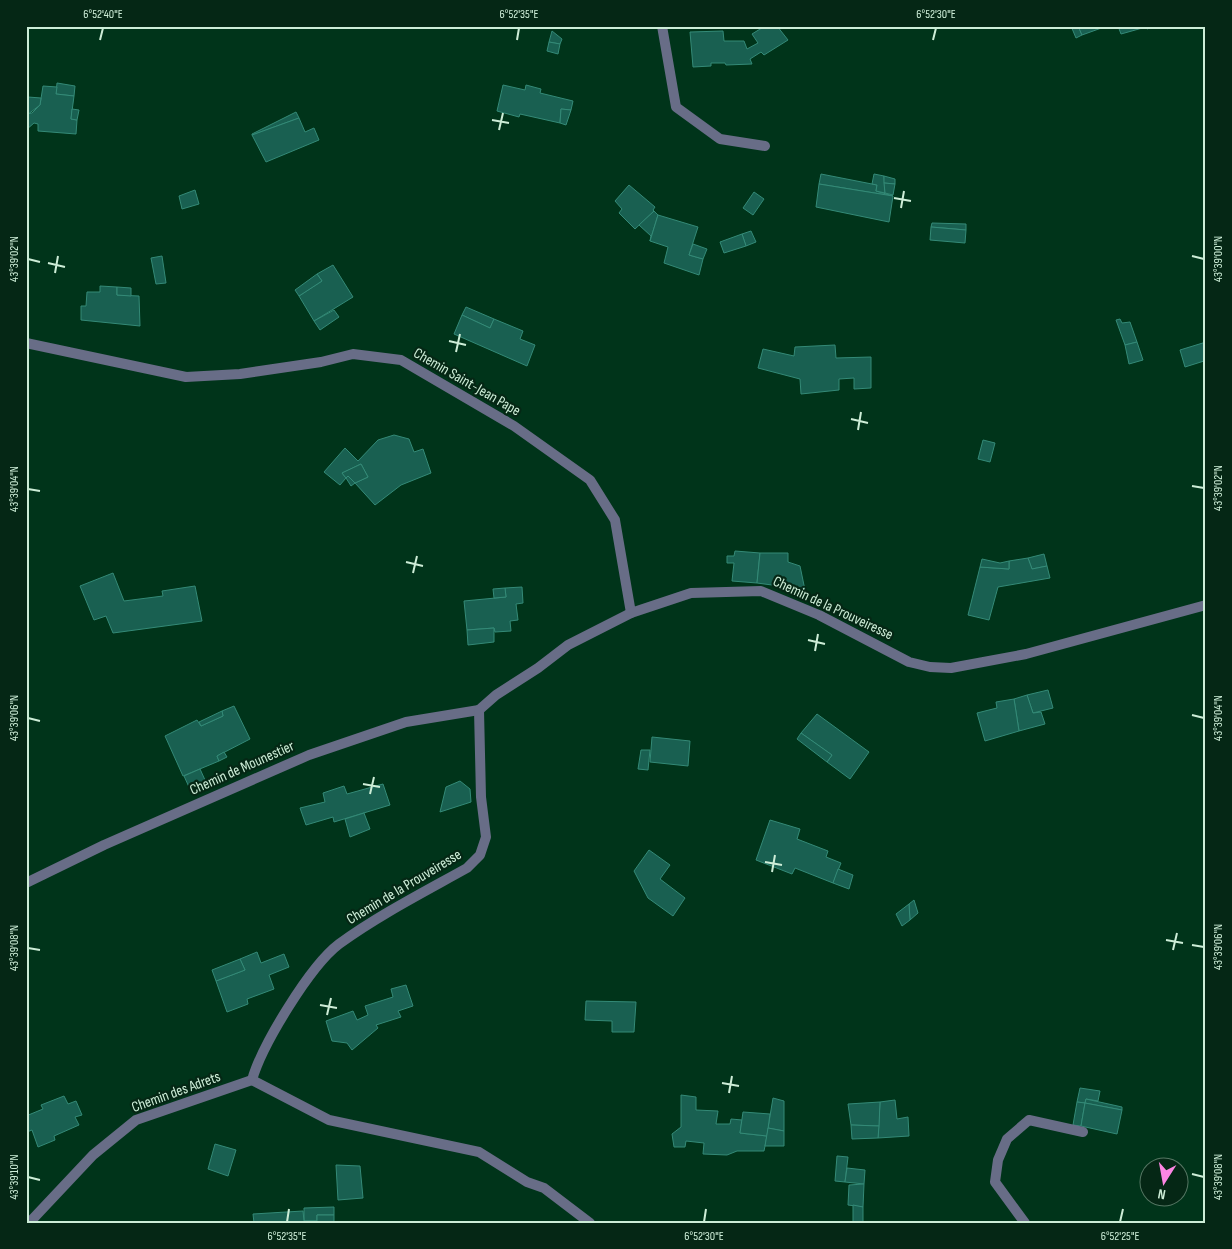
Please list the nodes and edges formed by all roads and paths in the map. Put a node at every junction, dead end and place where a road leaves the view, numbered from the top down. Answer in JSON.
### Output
{"nodes":[{"id":1,"x":662,"y":26,"type":"edge"},
{"id":2,"x":765,"y":146,"type":"dead end"},
{"id":3,"x":26,"y":343,"type":"edge"},
{"id":4,"x":1206,"y":605,"type":"edge"},
{"id":5,"x":631,"y":614,"type":"junction"},
{"id":6,"x":479,"y":710,"type":"junction"},
{"id":7,"x":26,"y":883,"type":"edge"},
{"id":8,"x":252,"y":1080,"type":"junction"},
{"id":9,"x":1083,"y":1132,"type":"dead end"},
{"id":10,"x":29,"y":1223,"type":"edge"},
{"id":11,"x":590,"y":1223,"type":"edge"},
{"id":12,"x":1025,"y":1223,"type":"edge"}],
"edges":[{"from":1,"to":2,"type":"street"},
{"from":3,"to":5,"type":"street","name":"Chemin Saint-Jean Pape"},
{"from":4,"to":5,"type":"street","name":"Chemin de la Prouveiresse"},
{"from":5,"to":6,"type":"street","name":"Chemin de la Prouveiresse"},
{"from":6,"to":7,"type":"street","name":"Chemin de Mounestier"},
{"from":6,"to":8,"type":"street","name":"Chemin de la Prouveiresse"},
{"from":8,"to":10,"type":"street","name":"Chemin des Adrets"},
{"from":8,"to":11,"type":"street"},
{"from":9,"to":12,"type":"street"}]}
